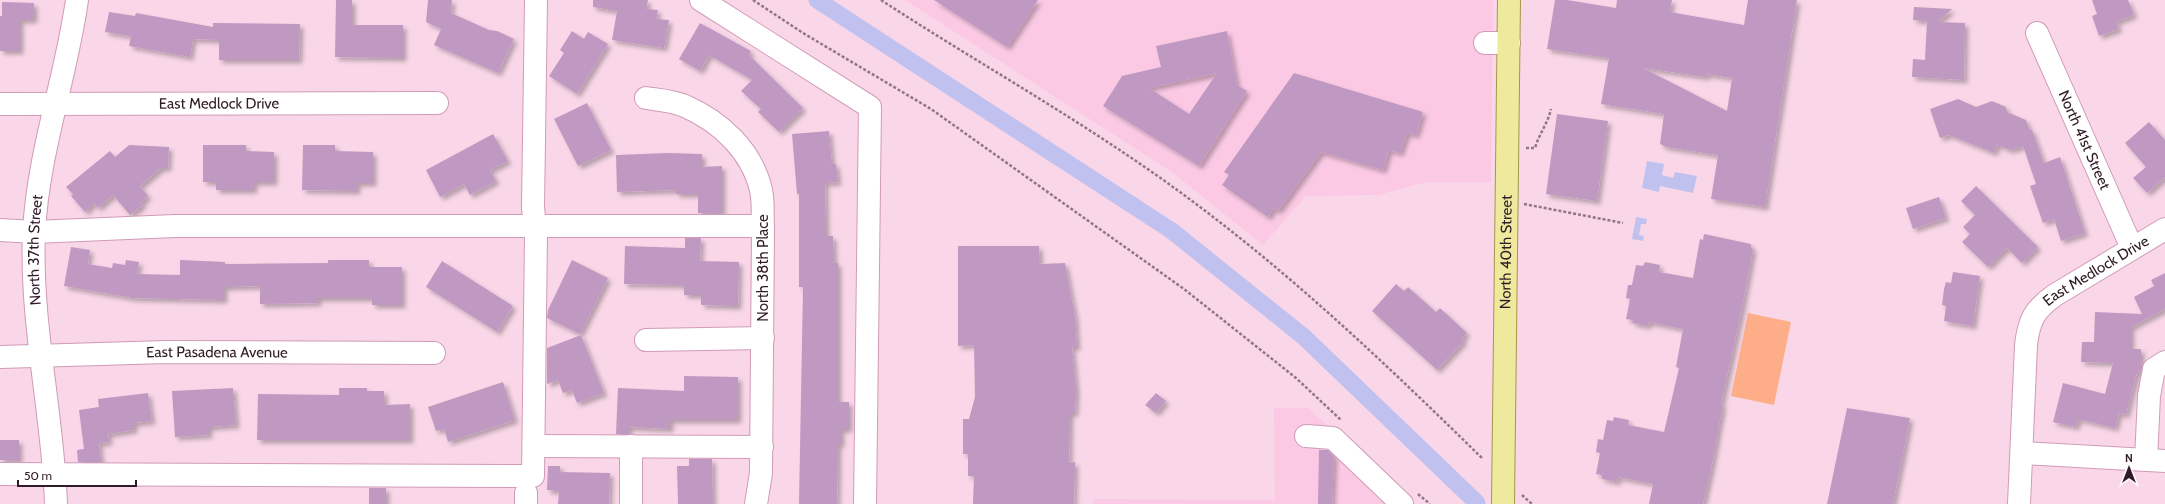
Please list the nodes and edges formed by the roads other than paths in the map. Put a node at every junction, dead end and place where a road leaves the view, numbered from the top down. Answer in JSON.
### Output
{"nodes":[{"id":1,"x":77,"y":0,"type":"edge"},
{"id":2,"x":536,"y":0,"type":"edge"},
{"id":3,"x":701,"y":0,"type":"edge"},
{"id":4,"x":1509,"y":0,"type":"edge"},
{"id":5,"x":2037,"y":32,"type":"dead end"},
{"id":6,"x":1485,"y":43,"type":"dead end"},
{"id":7,"x":1509,"y":43,"type":"junction"},
{"id":8,"x":646,"y":98,"type":"dead end"},
{"id":9,"x":437,"y":103,"type":"dead end"},
{"id":10,"x":0,"y":104,"type":"edge"},
{"id":11,"x":56,"y":104,"type":"junction"},
{"id":12,"x":763,"y":226,"type":"junction"},
{"id":13,"x":535,"y":227,"type":"junction"},
{"id":14,"x":2165,"y":229,"type":"edge"},
{"id":15,"x":0,"y":230,"type":"edge"},
{"id":16,"x":34,"y":232,"type":"junction"},
{"id":17,"x":2132,"y":248,"type":"junction"},
{"id":18,"x":763,"y":338,"type":"junction"},
{"id":19,"x":646,"y":340,"type":"dead end"},
{"id":20,"x":434,"y":353,"type":"dead end"},
{"id":21,"x":40,"y":356,"type":"junction"},
{"id":22,"x":0,"y":357,"type":"edge"},
{"id":23,"x":2165,"y":362,"type":"edge"},
{"id":24,"x":1306,"y":436,"type":"dead end"},
{"id":25,"x":534,"y":446,"type":"junction"},
{"id":26,"x":631,"y":446,"type":"junction"},
{"id":27,"x":762,"y":447,"type":"junction"},
{"id":28,"x":2022,"y":454,"type":"junction"},
{"id":29,"x":2156,"y":460,"type":"edge"},
{"id":30,"x":0,"y":474,"type":"edge"},
{"id":31,"x":55,"y":475,"type":"junction"},
{"id":32,"x":1509,"y":495,"type":"edge"},
{"id":33,"x":1407,"y":496,"type":"edge"},
{"id":34,"x":56,"y":504,"type":"edge"},
{"id":35,"x":631,"y":504,"type":"edge"},
{"id":36,"x":756,"y":504,"type":"edge"},
{"id":37,"x":865,"y":504,"type":"edge"},
{"id":38,"x":2019,"y":504,"type":"edge"}],
"edges":[{"from":1,"to":11,"type":"street","name":"North 37th Street"},
{"from":2,"to":13,"type":"street"},
{"from":3,"to":37,"type":"street"},
{"from":4,"to":7,"type":"main road","name":"North 40th Street"},
{"from":5,"to":17,"type":"street","name":"North 41st Street"},
{"from":6,"to":7,"type":"street"},
{"from":7,"to":32,"type":"main road","name":"North 40th Street"},
{"from":8,"to":12,"type":"street","name":"North 38th Place"},
{"from":9,"to":11,"type":"street","name":"East Medlock Drive"},
{"from":10,"to":11,"type":"street","name":"East Medlock Drive"},
{"from":11,"to":16,"type":"street","name":"North 37th Street"},
{"from":12,"to":13,"type":"street"},
{"from":12,"to":18,"type":"street","name":"North 38th Place"},
{"from":13,"to":16,"type":"street"},
{"from":13,"to":25,"type":"street"},
{"from":14,"to":17,"type":"street","name":"East Medlock Drive"},
{"from":15,"to":16,"type":"street"},
{"from":16,"to":21,"type":"street","name":"North 37th Street"},
{"from":17,"to":28,"type":"street","name":"East Medlock Drive"},
{"from":18,"to":19,"type":"street"},
{"from":18,"to":27,"type":"street","name":"North 38th Place"},
{"from":20,"to":21,"type":"street","name":"East Pasadena Avenue"},
{"from":21,"to":22,"type":"street","name":"East Pasadena Avenue"},
{"from":21,"to":31,"type":"street","name":"North 37th Street"},
{"from":23,"to":29,"type":"street"},
{"from":24,"to":33,"type":"street"},
{"from":25,"to":26,"type":"street"},
{"from":25,"to":31,"type":"street"},
{"from":26,"to":27,"type":"street"},
{"from":26,"to":35,"type":"street"},
{"from":27,"to":36,"type":"street","name":"North 38th Place"},
{"from":28,"to":29,"type":"street"},
{"from":28,"to":38,"type":"street"},
{"from":30,"to":31,"type":"street"},
{"from":31,"to":34,"type":"street","name":"North 37th Street"}]}
